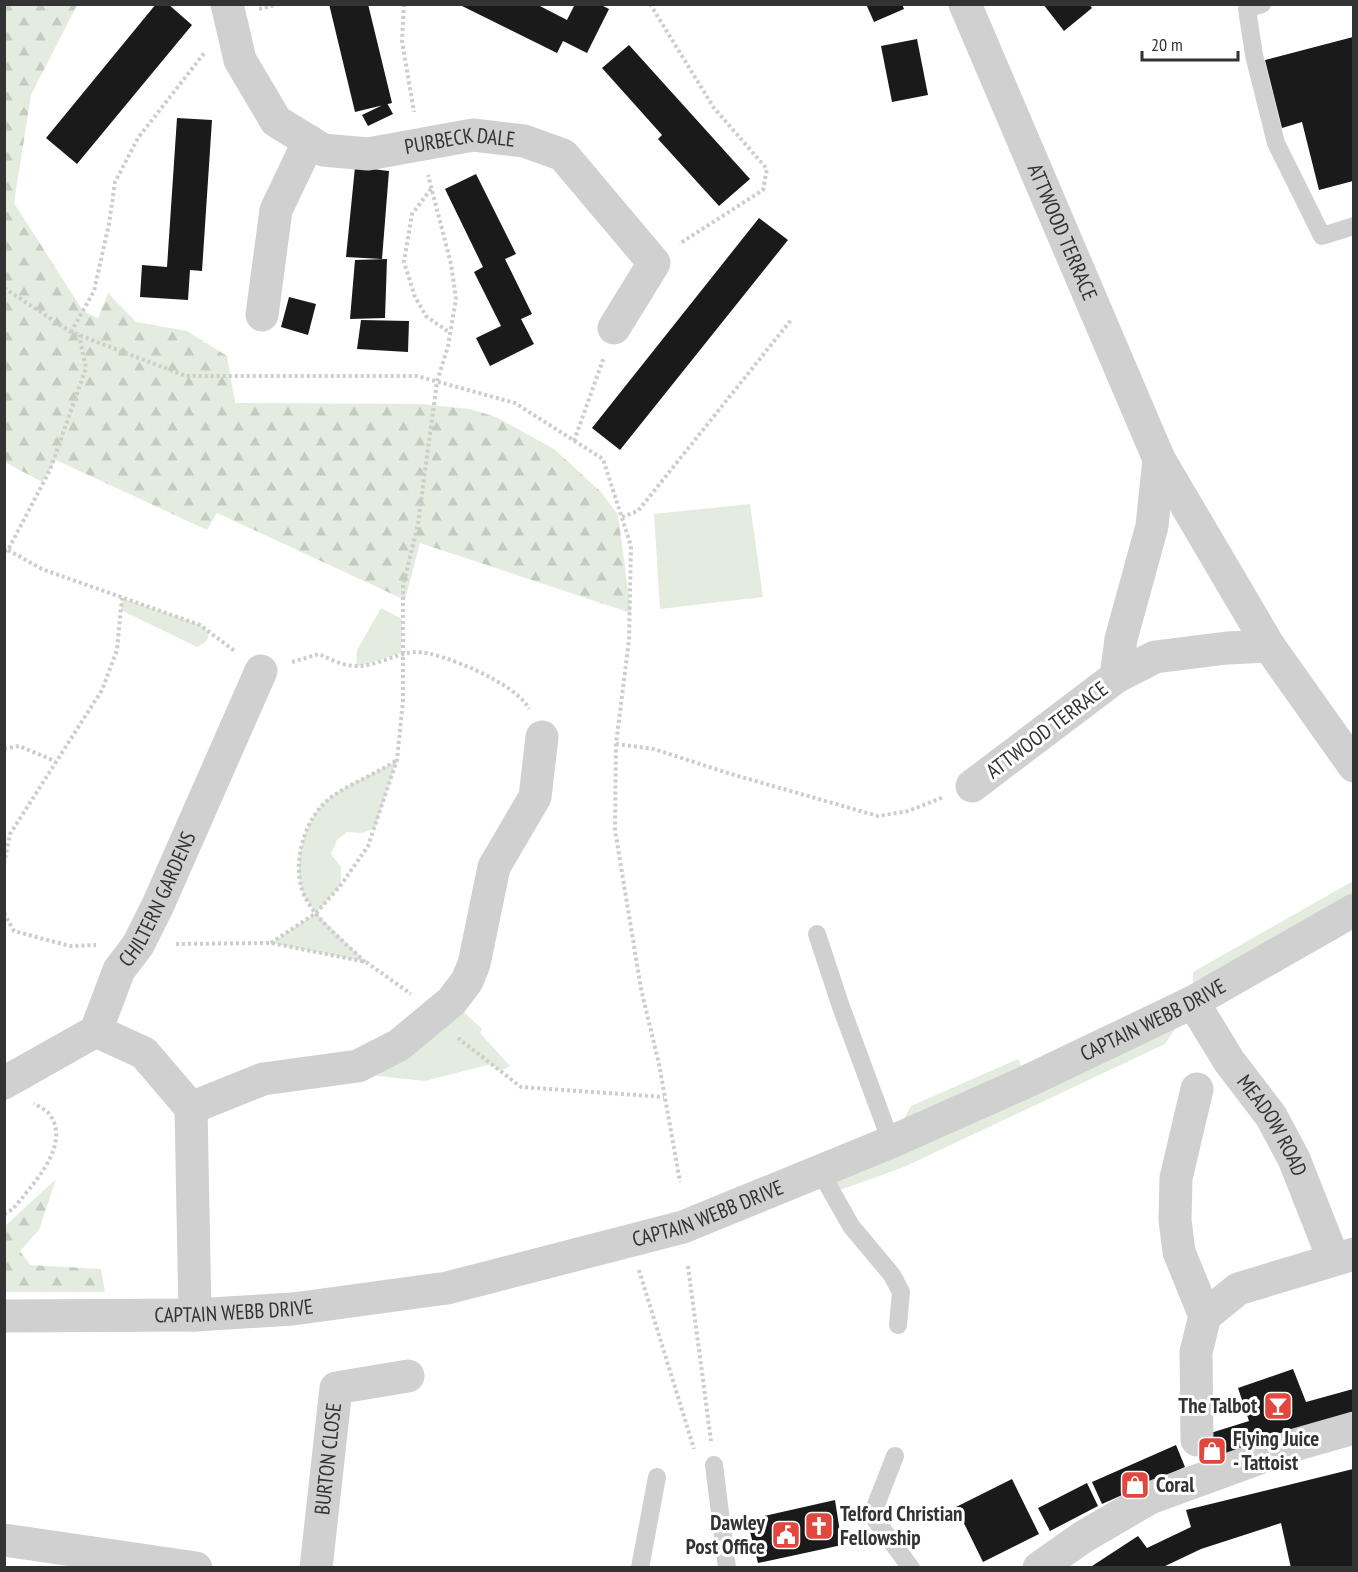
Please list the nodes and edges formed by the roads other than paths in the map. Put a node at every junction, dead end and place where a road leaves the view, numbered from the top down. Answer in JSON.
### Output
{"nodes":[{"id":1,"x":965,"y":4,"type":"edge"},
{"id":2,"x":1262,"y":4,"type":"edge"},
{"id":3,"x":230,"y":16,"type":"edge"},
{"id":4,"x":309,"y":141,"type":"junction"},
{"id":5,"x":1353,"y":226,"type":"edge"},
{"id":6,"x":262,"y":315,"type":"dead end"},
{"id":7,"x":614,"y":328,"type":"road end"},
{"id":8,"x":1159,"y":459,"type":"junction"},
{"id":9,"x":1269,"y":646,"type":"junction"},
{"id":10,"x":261,"y":671,"type":"road end"},
{"id":11,"x":1116,"y":677,"type":"junction"},
{"id":12,"x":542,"y":737,"type":"road end"},
{"id":13,"x":1353,"y":765,"type":"edge"},
{"id":14,"x":972,"y":786,"type":"road end"},
{"id":15,"x":1353,"y":910,"type":"edge"},
{"id":16,"x":817,"y":934,"type":"dead end"},
{"id":17,"x":1193,"y":1002,"type":"junction"},
{"id":18,"x":96,"y":1031,"type":"junction"},
{"id":19,"x":6,"y":1083,"type":"edge"},
{"id":20,"x":1197,"y":1089,"type":"dead end"},
{"id":21,"x":191,"y":1108,"type":"junction"},
{"id":22,"x":891,"y":1142,"type":"junction"},
{"id":23,"x":820,"y":1171,"type":"junction"},
{"id":24,"x":1343,"y":1256,"type":"edge"},
{"id":25,"x":195,"y":1315,"type":"junction"},
{"id":26,"x":4,"y":1316,"type":"edge"},
{"id":27,"x":1205,"y":1316,"type":"junction"},
{"id":28,"x":898,"y":1325,"type":"dead end"},
{"id":29,"x":408,"y":1377,"type":"dead end"},
{"id":30,"x":1353,"y":1428,"type":"edge"},
{"id":31,"x":1197,"y":1440,"type":"dead end"},
{"id":32,"x":896,"y":1456,"type":"dead end"},
{"id":33,"x":715,"y":1470,"type":"road end"},
{"id":34,"x":657,"y":1477,"type":"dead end"},
{"id":35,"x":4,"y":1540,"type":"edge"},
{"id":36,"x":196,"y":1568,"type":"edge"},
{"id":37,"x":316,"y":1568,"type":"edge"},
{"id":38,"x":640,"y":1568,"type":"edge"},
{"id":39,"x":727,"y":1568,"type":"edge"},
{"id":40,"x":911,"y":1568,"type":"edge"},
{"id":41,"x":1039,"y":1568,"type":"edge"}],
"edges":[{"from":1,"to":8,"type":"street","name":"ATTWOOD TERRACE"},
{"from":2,"to":5,"type":"lane"},
{"from":3,"to":4,"type":"street","name":"PURBECK DALE"},
{"from":4,"to":6,"type":"street"},
{"from":4,"to":7,"type":"street","name":"PURBECK DALE"},
{"from":8,"to":9,"type":"street","name":"ATTWOOD TERRACE"},
{"from":8,"to":11,"type":"street","name":"ATTWOOD TERRACE"},
{"from":9,"to":11,"type":"street"},
{"from":9,"to":13,"type":"street","name":"ATTWOOD TERRACE"},
{"from":10,"to":18,"type":"street","name":"CHILTERN GARDENS"},
{"from":11,"to":14,"type":"street","name":"ATTWOOD TERRACE"},
{"from":12,"to":21,"type":"street"},
{"from":15,"to":17,"type":"street","name":"CAPTAIN WEBB DRIVE"},
{"from":16,"to":22,"type":"lane"},
{"from":17,"to":22,"type":"street","name":"CAPTAIN WEBB DRIVE"},
{"from":17,"to":24,"type":"street","name":"MEADOW ROAD"},
{"from":18,"to":19,"type":"street"},
{"from":18,"to":21,"type":"street"},
{"from":20,"to":27,"type":"street"},
{"from":21,"to":25,"type":"street"},
{"from":22,"to":23,"type":"street","name":"CAPTAIN WEBB DRIVE"},
{"from":23,"to":25,"type":"street","name":"CAPTAIN WEBB DRIVE"},
{"from":23,"to":28,"type":"lane"},
{"from":24,"to":27,"type":"street","name":"MEADOW ROAD"},
{"from":25,"to":26,"type":"street","name":"CAPTAIN WEBB DRIVE"},
{"from":27,"to":31,"type":"street"},
{"from":29,"to":37,"type":"street","name":"BURTON CLOSE"},
{"from":30,"to":41,"type":"street"},
{"from":32,"to":40,"type":"lane"},
{"from":33,"to":39,"type":"lane"},
{"from":34,"to":38,"type":"lane"},
{"from":35,"to":36,"type":"street"}]}
